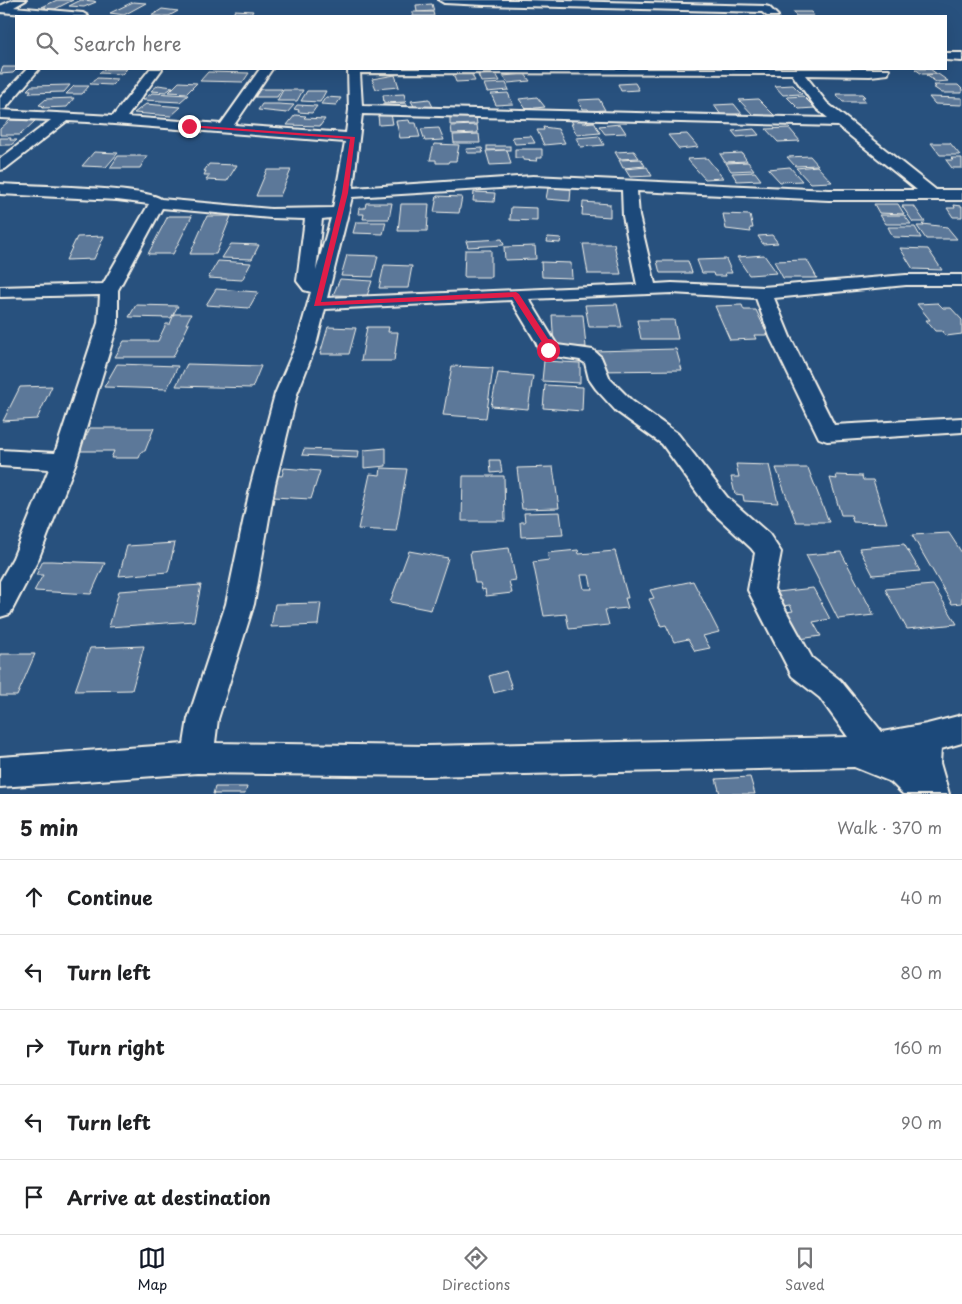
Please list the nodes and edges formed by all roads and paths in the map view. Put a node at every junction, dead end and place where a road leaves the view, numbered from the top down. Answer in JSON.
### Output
{"nodes":[{"id":1,"x":21,"y":0,"type":"edge"},
{"id":2,"x":444,"y":0,"type":"edge"},
{"id":3,"x":0,"y":8,"type":"edge"},
{"id":4,"x":74,"y":15,"type":"edge"},
{"id":5,"x":771,"y":15,"type":"edge"},
{"id":6,"x":947,"y":57,"type":"edge"},
{"id":7,"x":962,"y":57,"type":"edge"},
{"id":8,"x":32,"y":70,"type":"edge"},
{"id":9,"x":155,"y":70,"type":"edge"},
{"id":10,"x":265,"y":70,"type":"edge"},
{"id":11,"x":354,"y":70,"type":"edge"},
{"id":12,"x":712,"y":70,"type":"edge"},
{"id":13,"x":884,"y":70,"type":"edge"},
{"id":14,"x":800,"y":72,"type":"junction"},
{"id":15,"x":0,"y":106,"type":"edge"},
{"id":16,"x":356,"y":110,"type":"junction"},
{"id":17,"x":0,"y":114,"type":"edge"},
{"id":18,"x":64,"y":116,"type":"junction"},
{"id":19,"x":118,"y":119,"type":"junction"},
{"id":20,"x":842,"y":122,"type":"junction"},
{"id":21,"x":224,"y":129,"type":"junction"},
{"id":22,"x":353,"y":138,"type":"junction"},
{"id":23,"x":0,"y":166,"type":"edge"},
{"id":24,"x":629,"y":186,"type":"junction"},
{"id":25,"x":0,"y":189,"type":"edge"},
{"id":26,"x":932,"y":195,"type":"junction"},
{"id":27,"x":962,"y":195,"type":"edge"},
{"id":28,"x":343,"y":202,"type":"junction"},
{"id":29,"x":157,"y":204,"type":"junction"},
{"id":30,"x":314,"y":216,"type":"junction"},
{"id":31,"x":962,"y":280,"type":"edge"},
{"id":32,"x":109,"y":290,"type":"junction"},
{"id":33,"x":647,"y":290,"type":"junction"},
{"id":34,"x":0,"y":292,"type":"edge"},
{"id":35,"x":763,"y":293,"type":"junction"},
{"id":36,"x":516,"y":294,"type":"junction"},
{"id":37,"x":319,"y":296,"type":"junction"},
{"id":38,"x":962,"y":425,"type":"edge"},
{"id":39,"x":0,"y":458,"type":"edge"},
{"id":40,"x":64,"y":462,"type":"junction"},
{"id":41,"x":0,"y":606,"type":"edge"},
{"id":42,"x":962,"y":730,"type":"edge"},
{"id":43,"x":927,"y":739,"type":"junction"},
{"id":44,"x":864,"y":750,"type":"junction"},
{"id":45,"x":196,"y":758,"type":"junction"},
{"id":46,"x":0,"y":772,"type":"edge"},
{"id":47,"x":925,"y":794,"type":"edge"},
{"id":48,"x":933,"y":794,"type":"edge"}],
"edges":[{"from":1,"to":3,"type":"street"},
{"from":2,"to":5,"type":"street"},
{"from":3,"to":4,"type":"street"},
{"from":6,"to":7,"type":"street"},
{"from":8,"to":15,"type":"street"},
{"from":9,"to":19,"type":"street"},
{"from":10,"to":21,"type":"street"},
{"from":11,"to":16,"type":"street"},
{"from":12,"to":14,"type":"street"},
{"from":13,"to":14,"type":"street"},
{"from":14,"to":20,"type":"street"},
{"from":16,"to":20,"type":"street"},
{"from":16,"to":22,"type":"street"},
{"from":17,"to":18,"type":"street"},
{"from":18,"to":19,"type":"street"},
{"from":18,"to":23,"type":"street"},
{"from":19,"to":21,"type":"street"},
{"from":20,"to":26,"type":"street"},
{"from":21,"to":22,"type":"street"},
{"from":22,"to":28,"type":"street"},
{"from":24,"to":26,"type":"street"},
{"from":24,"to":28,"type":"street"},
{"from":24,"to":33,"type":"street"},
{"from":25,"to":29,"type":"street"},
{"from":26,"to":27,"type":"street"},
{"from":28,"to":30,"type":"street"},
{"from":28,"to":37,"type":"street"},
{"from":29,"to":30,"type":"street"},
{"from":29,"to":32,"type":"street"},
{"from":30,"to":37,"type":"street"},
{"from":31,"to":35,"type":"street"},
{"from":32,"to":34,"type":"street"},
{"from":32,"to":40,"type":"street"},
{"from":33,"to":35,"type":"street"},
{"from":33,"to":36,"type":"street"},
{"from":35,"to":38,"type":"street"},
{"from":36,"to":37,"type":"street"},
{"from":36,"to":44,"type":"street"},
{"from":37,"to":45,"type":"street"},
{"from":39,"to":40,"type":"street"},
{"from":40,"to":41,"type":"street"},
{"from":42,"to":43,"type":"street"},
{"from":43,"to":44,"type":"street"},
{"from":43,"to":48,"type":"street"},
{"from":44,"to":45,"type":"street"},
{"from":44,"to":47,"type":"street"},
{"from":45,"to":46,"type":"street"}]}
